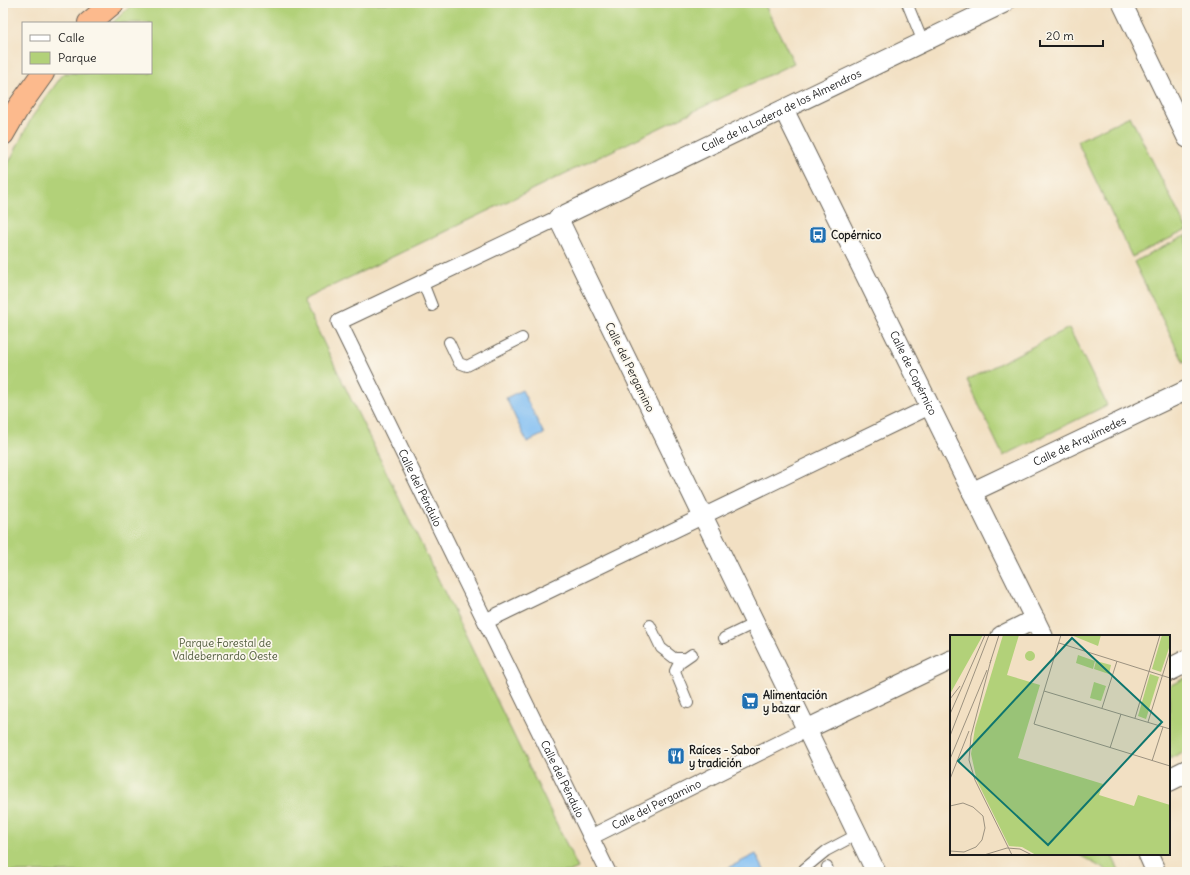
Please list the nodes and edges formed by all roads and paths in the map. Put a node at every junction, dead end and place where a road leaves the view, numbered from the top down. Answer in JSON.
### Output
{"nodes":[{"id":1,"x":113,"y":3,"type":"edge"},
{"id":2,"x":907,"y":3,"type":"edge"},
{"id":3,"x":1004,"y":3,"type":"edge"},
{"id":4,"x":1122,"y":3,"type":"edge"},
{"id":5,"x":90,"y":22,"type":"edge"},
{"id":6,"x":923,"y":42,"type":"junction"},
{"id":7,"x":43,"y":74,"type":"edge"},
{"id":8,"x":784,"y":110,"type":"junction"},
{"id":9,"x":3,"y":134,"type":"edge"},
{"id":10,"x":1187,"y":138,"type":"edge"},
{"id":11,"x":558,"y":218,"type":"junction"},
{"id":12,"x":423,"y":283,"type":"junction"},
{"id":13,"x":432,"y":306,"type":"dead end"},
{"id":14,"x":522,"y":338,"type":"dead end"},
{"id":15,"x":449,"y":342,"type":"dead end"},
{"id":16,"x":1187,"y":390,"type":"edge"},
{"id":17,"x":929,"y":407,"type":"junction"},
{"id":18,"x":972,"y":492,"type":"junction"},
{"id":19,"x":702,"y":516,"type":"junction"},
{"id":20,"x":486,"y":621,"type":"junction"},
{"id":21,"x":755,"y":623,"type":"junction"},
{"id":22,"x":650,"y":625,"type":"dead end"},
{"id":23,"x":1039,"y":628,"type":"edge"},
{"id":24,"x":1006,"y":635,"type":"edge"},
{"id":25,"x":724,"y":638,"type":"dead end"},
{"id":26,"x":950,"y":660,"type":"edge"},
{"id":27,"x":1187,"y":661,"type":"edge"},
{"id":28,"x":1170,"y":670,"type":"edge"},
{"id":29,"x":688,"y":703,"type":"dead end"},
{"id":30,"x":807,"y":729,"type":"junction"},
{"id":31,"x":1187,"y":771,"type":"edge"},
{"id":32,"x":1170,"y":780,"type":"edge"},
{"id":33,"x":858,"y":834,"type":"junction"},
{"id":34,"x":591,"y":837,"type":"junction"},
{"id":35,"x":1148,"y":855,"type":"edge"},
{"id":36,"x":608,"y":872,"type":"edge"},
{"id":37,"x":804,"y":872,"type":"edge"},
{"id":38,"x":876,"y":872,"type":"edge"},
{"id":39,"x":1156,"y":872,"type":"edge"}],
"edges":[{"from":1,"to":5,"type":"highway"},
{"from":2,"to":6,"type":"lane"},
{"from":3,"to":6,"type":"street","name":"Calle de la Ladera de los Almendros"},
{"from":4,"to":10,"type":"street"},
{"from":6,"to":8,"type":"street","name":"Calle de la Ladera de los Almendros"},
{"from":7,"to":9,"type":"highway"},
{"from":8,"to":11,"type":"street","name":"Calle de la Ladera de los Almendros"},
{"from":8,"to":17,"type":"street","name":"Calle de Copérnico"},
{"from":11,"to":12,"type":"street","name":"Calle del Péndulo"},
{"from":11,"to":19,"type":"street","name":"Calle del Pergamino"},
{"from":12,"to":13,"type":"lane"},
{"from":12,"to":20,"type":"street","name":"Calle del Péndulo"},
{"from":14,"to":15,"type":"lane"},
{"from":16,"to":18,"type":"street","name":"Calle de Arquímedes"},
{"from":17,"to":18,"type":"street","name":"Calle de Copérnico"},
{"from":17,"to":19,"type":"street"},
{"from":18,"to":23,"type":"street","name":"Calle de Copérnico"},
{"from":19,"to":20,"type":"street"},
{"from":19,"to":21,"type":"street","name":"Calle del Pergamino"},
{"from":20,"to":34,"type":"street","name":"Calle del Péndulo"},
{"from":21,"to":25,"type":"lane"},
{"from":21,"to":30,"type":"street","name":"Calle del Pergamino"},
{"from":22,"to":29,"type":"lane"},
{"from":23,"to":24,"type":"street"},
{"from":26,"to":30,"type":"street"},
{"from":27,"to":28,"type":"street"},
{"from":30,"to":33,"type":"street","name":"Calle del Pergamino"},
{"from":30,"to":34,"type":"street","name":"Calle del Pergamino"},
{"from":31,"to":32,"type":"street"},
{"from":33,"to":37,"type":"lane"},
{"from":33,"to":38,"type":"street","name":"Calle del Pergamino"},
{"from":34,"to":36,"type":"street","name":"Calle del Péndulo"},
{"from":35,"to":39,"type":"street"}]}
